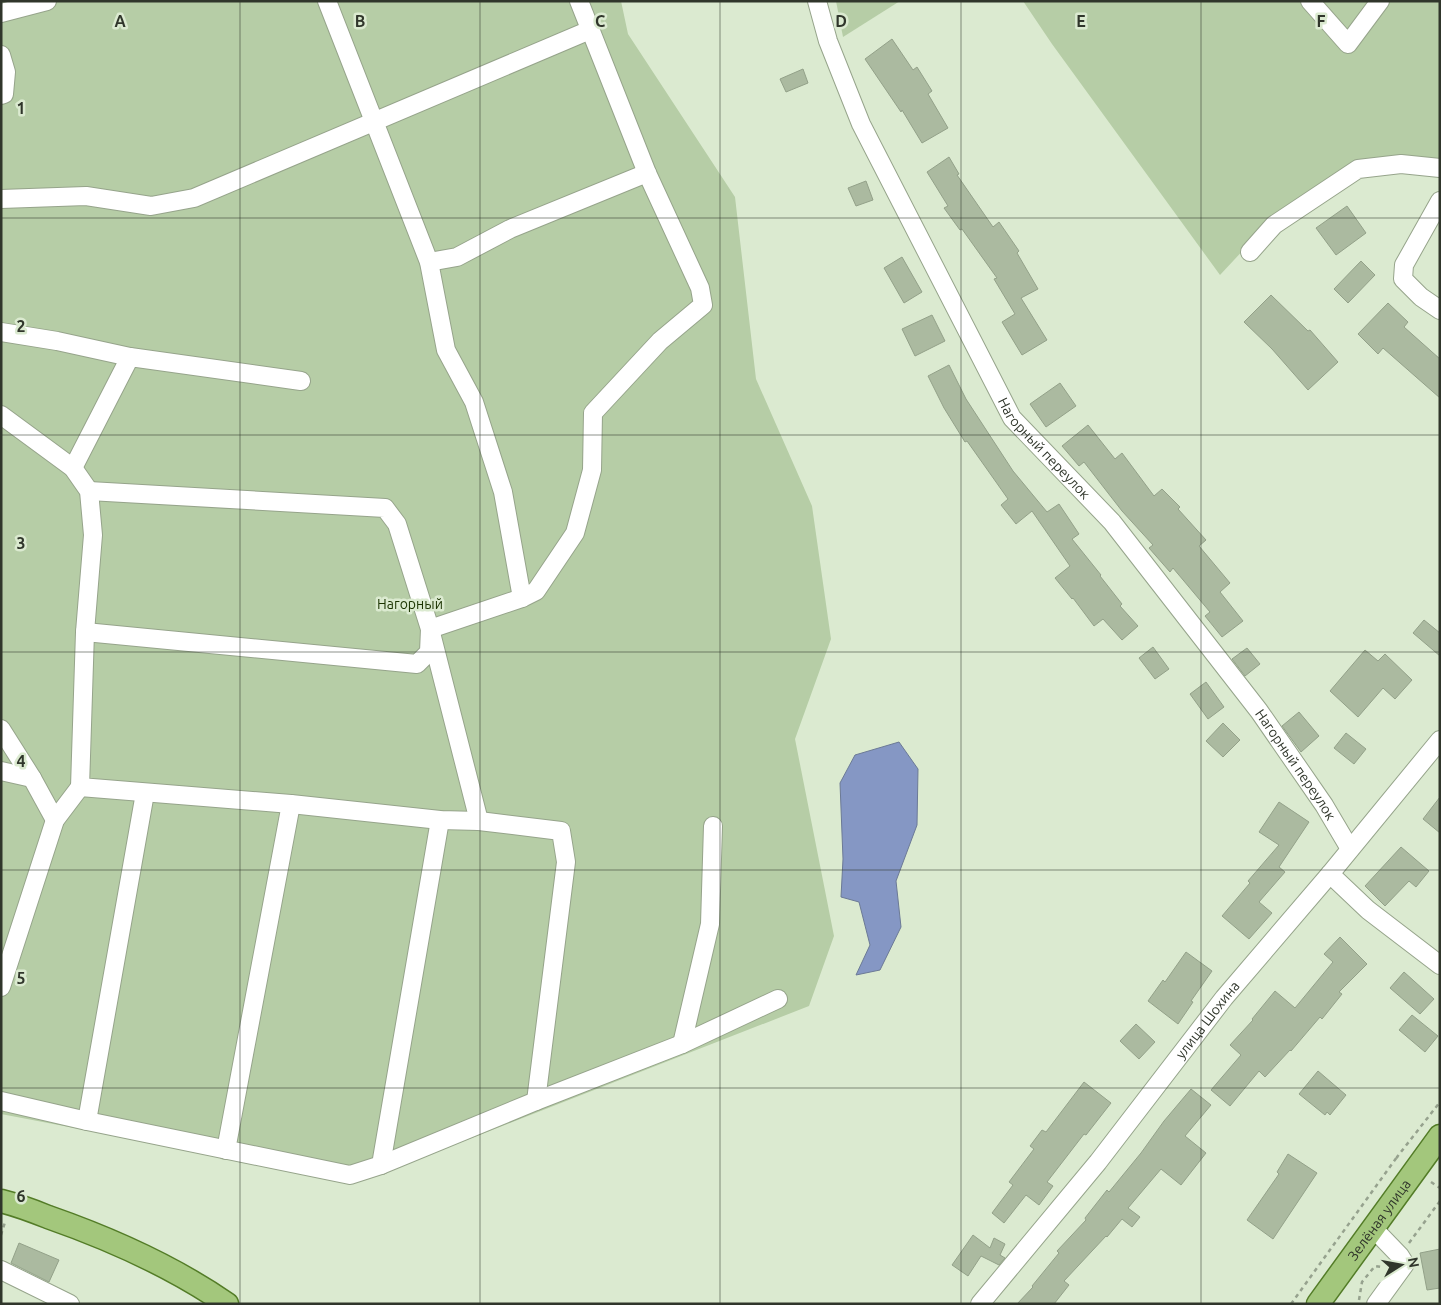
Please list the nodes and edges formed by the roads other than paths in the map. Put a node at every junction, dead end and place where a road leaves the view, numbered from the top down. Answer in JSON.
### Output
{"nodes":[{"id":1,"x":47,"y":1,"type":"edge"},
{"id":2,"x":327,"y":1,"type":"edge"},
{"id":3,"x":579,"y":1,"type":"edge"},
{"id":4,"x":807,"y":1,"type":"edge"},
{"id":5,"x":1310,"y":1,"type":"edge"},
{"id":6,"x":1380,"y":1,"type":"edge"},
{"id":7,"x":817,"y":9,"type":"edge"},
{"id":8,"x":1,"y":12,"type":"edge"},
{"id":9,"x":590,"y":30,"type":"junction"},
{"id":10,"x":1,"y":55,"type":"edge"},
{"id":11,"x":1,"y":95,"type":"edge"},
{"id":12,"x":375,"y":121,"type":"junction"},
{"id":13,"x":1440,"y":168,"type":"edge"},
{"id":14,"x":647,"y":173,"type":"junction"},
{"id":15,"x":1,"y":199,"type":"edge"},
{"id":16,"x":1440,"y":201,"type":"edge"},
{"id":17,"x":1250,"y":252,"type":"dead end"},
{"id":18,"x":429,"y":262,"type":"junction"},
{"id":19,"x":1440,"y":310,"type":"edge"},
{"id":20,"x":1,"y":332,"type":"edge"},
{"id":21,"x":130,"y":357,"type":"junction"},
{"id":22,"x":301,"y":381,"type":"dead end"},
{"id":23,"x":1,"y":414,"type":"edge"},
{"id":24,"x":73,"y":468,"type":"junction"},
{"id":25,"x":89,"y":491,"type":"junction"},
{"id":26,"x":522,"y":598,"type":"junction"},
{"id":27,"x":430,"y":628,"type":"junction"},
{"id":28,"x":85,"y":632,"type":"junction"},
{"id":29,"x":1,"y":730,"type":"edge"},
{"id":30,"x":1440,"y":740,"type":"edge"},
{"id":31,"x":1,"y":771,"type":"edge"},
{"id":32,"x":32,"y":778,"type":"junction"},
{"id":33,"x":80,"y":787,"type":"junction"},
{"id":34,"x":144,"y":793,"type":"junction"},
{"id":35,"x":291,"y":804,"type":"junction"},
{"id":36,"x":54,"y":820,"type":"junction"},
{"id":37,"x":440,"y":820,"type":"junction"},
{"id":38,"x":478,"y":821,"type":"junction"},
{"id":39,"x":713,"y":826,"type":"dead end"},
{"id":40,"x":1350,"y":849,"type":"junction"},
{"id":41,"x":1330,"y":874,"type":"junction"},
{"id":42,"x":1440,"y":965,"type":"edge"},
{"id":43,"x":1,"y":987,"type":"edge"},
{"id":44,"x":778,"y":999,"type":"dead end"},
{"id":45,"x":682,"y":1044,"type":"junction"},
{"id":46,"x":1,"y":1101,"type":"edge"},
{"id":47,"x":536,"y":1101,"type":"junction"},
{"id":48,"x":87,"y":1121,"type":"junction"},
{"id":49,"x":1437,"y":1146,"type":"edge"},
{"id":50,"x":226,"y":1150,"type":"junction"},
{"id":51,"x":381,"y":1165,"type":"junction"},
{"id":52,"x":1,"y":1201,"type":"edge"},
{"id":53,"x":1373,"y":1228,"type":"junction"},
{"id":54,"x":1,"y":1270,"type":"edge"},
{"id":55,"x":70,"y":1304,"type":"edge"},
{"id":56,"x":227,"y":1304,"type":"edge"},
{"id":57,"x":980,"y":1304,"type":"edge"},
{"id":58,"x":1318,"y":1304,"type":"edge"},
{"id":59,"x":1376,"y":1304,"type":"edge"}],
"edges":[{"from":1,"to":8,"type":"street"},
{"from":2,"to":12,"type":"street"},
{"from":3,"to":9,"type":"street"},
{"from":4,"to":7,"type":"street","name":"Нагорный переулок"},
{"from":5,"to":6,"type":"street"},
{"from":7,"to":40,"type":"street","name":"Нагорный переулок"},
{"from":9,"to":12,"type":"street"},
{"from":9,"to":14,"type":"street"},
{"from":10,"to":11,"type":"street"},
{"from":12,"to":15,"type":"street"},
{"from":12,"to":18,"type":"street"},
{"from":13,"to":17,"type":"street"},
{"from":14,"to":18,"type":"street"},
{"from":14,"to":26,"type":"street"},
{"from":16,"to":19,"type":"street"},
{"from":18,"to":26,"type":"street"},
{"from":20,"to":21,"type":"street"},
{"from":21,"to":22,"type":"street"},
{"from":21,"to":24,"type":"street"},
{"from":23,"to":24,"type":"street"},
{"from":24,"to":25,"type":"street"},
{"from":25,"to":27,"type":"street"},
{"from":25,"to":28,"type":"street"},
{"from":26,"to":27,"type":"street"},
{"from":27,"to":28,"type":"street"},
{"from":27,"to":38,"type":"street"},
{"from":28,"to":33,"type":"street"},
{"from":29,"to":32,"type":"street"},
{"from":30,"to":40,"type":"street","name":"улица Шохина"},
{"from":31,"to":32,"type":"street"},
{"from":32,"to":36,"type":"street"},
{"from":33,"to":34,"type":"street"},
{"from":33,"to":36,"type":"street"},
{"from":34,"to":35,"type":"street"},
{"from":34,"to":48,"type":"street"},
{"from":35,"to":37,"type":"street"},
{"from":35,"to":50,"type":"street"},
{"from":36,"to":43,"type":"street"},
{"from":37,"to":38,"type":"street"},
{"from":37,"to":51,"type":"street"},
{"from":38,"to":47,"type":"street"},
{"from":39,"to":45,"type":"street"},
{"from":40,"to":41,"type":"street","name":"улица Шохина"},
{"from":41,"to":42,"type":"street"},
{"from":41,"to":57,"type":"street","name":"улица Шохина"},
{"from":44,"to":45,"type":"street"},
{"from":45,"to":47,"type":"street"},
{"from":46,"to":48,"type":"street"},
{"from":47,"to":51,"type":"street"},
{"from":48,"to":50,"type":"street"},
{"from":49,"to":53,"type":"main road","name":"Зелёная улица"},
{"from":50,"to":51,"type":"street"},
{"from":52,"to":56,"type":"main road"},
{"from":53,"to":58,"type":"main road","name":"Зелёная улица"},
{"from":53,"to":59,"type":"street"},
{"from":54,"to":55,"type":"street"}]}
